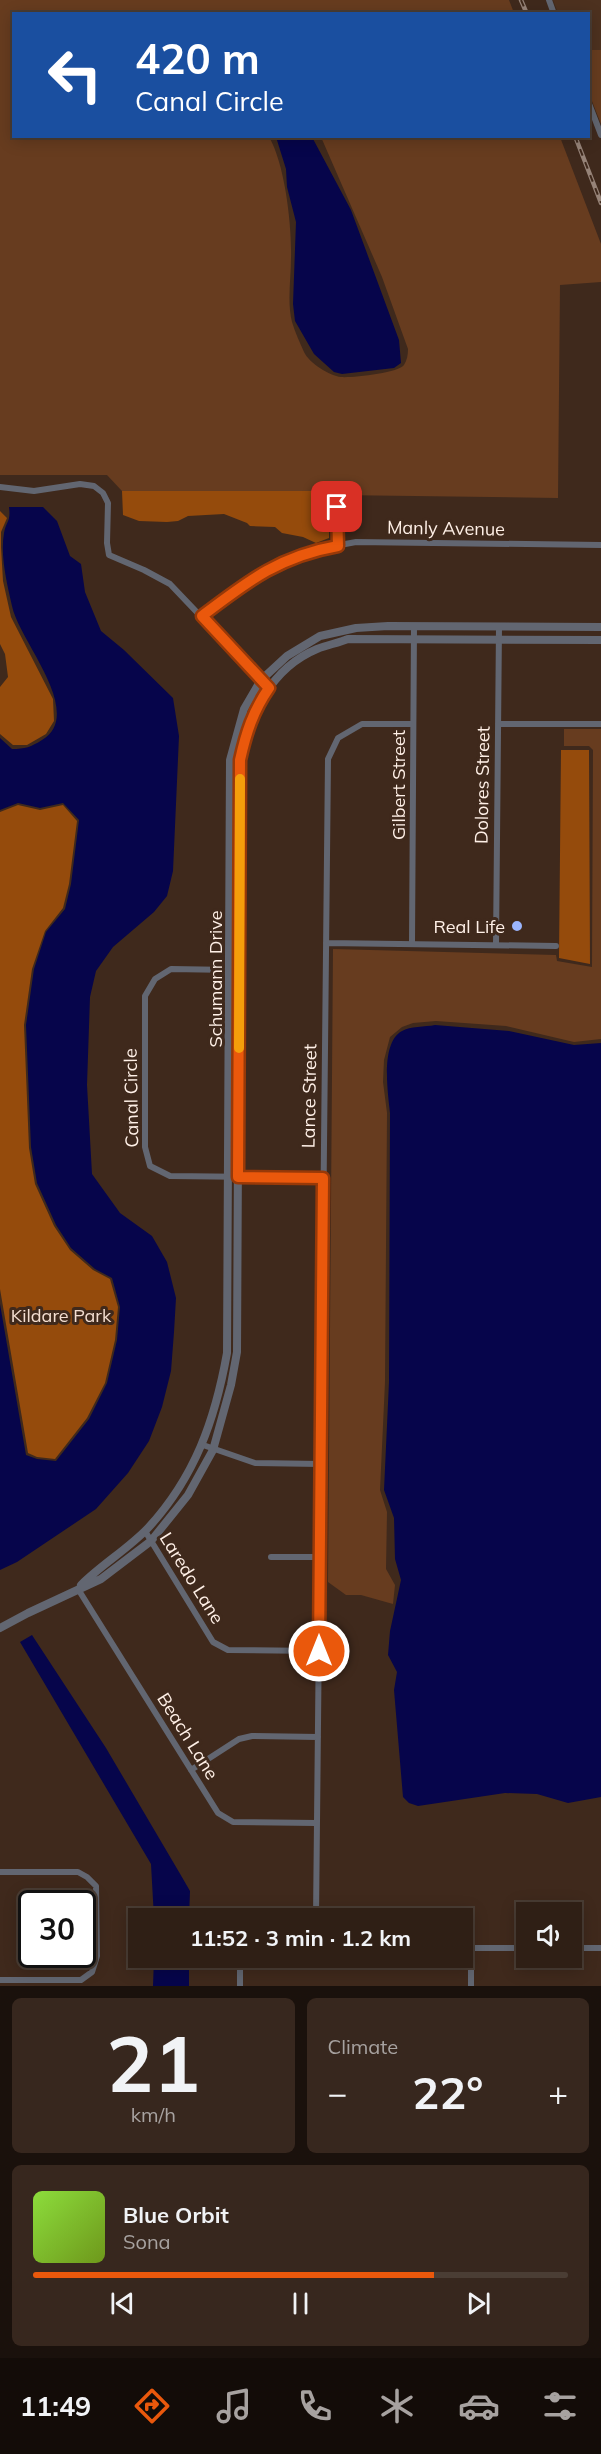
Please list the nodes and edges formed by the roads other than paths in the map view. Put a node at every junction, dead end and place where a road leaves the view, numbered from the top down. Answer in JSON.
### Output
{"nodes":[{"id":1,"x":590,"y":106,"type":"edge"},
{"id":2,"x":601,"y":135,"type":"edge"},
{"id":3,"x":0,"y":487,"type":"edge"},
{"id":4,"x":337,"y":507,"type":"dead end"},
{"id":5,"x":601,"y":545,"type":"edge"},
{"id":6,"x":338,"y":546,"type":"junction"},
{"id":7,"x":202,"y":616,"type":"junction"},
{"id":8,"x":414,"y":627,"type":"junction"},
{"id":9,"x":499,"y":627,"type":"junction"},
{"id":10,"x":582,"y":627,"type":"junction"},
{"id":11,"x":601,"y":627,"type":"edge"},
{"id":12,"x":414,"y":639,"type":"junction"},
{"id":13,"x":499,"y":639,"type":"junction"},
{"id":14,"x":582,"y":639,"type":"junction"},
{"id":15,"x":601,"y":640,"type":"edge"},
{"id":16,"x":261,"y":680,"type":"junction"},
{"id":17,"x":269,"y":688,"type":"junction"},
{"id":18,"x":413,"y":724,"type":"junction"},
{"id":19,"x":498,"y":724,"type":"junction"},
{"id":20,"x":601,"y":724,"type":"edge"},
{"id":21,"x":326,"y":943,"type":"junction"},
{"id":22,"x":412,"y":944,"type":"junction"},
{"id":23,"x":495,"y":945,"type":"junction"},
{"id":24,"x":556,"y":946,"type":"dead end"},
{"id":25,"x":230,"y":969,"type":"junction"},
{"id":26,"x":240,"y":970,"type":"junction"},
{"id":27,"x":229,"y":1177,"type":"junction"},
{"id":28,"x":238,"y":1177,"type":"junction"},
{"id":29,"x":323,"y":1178,"type":"junction"},
{"id":30,"x":203,"y":1445,"type":"junction"},
{"id":31,"x":213,"y":1450,"type":"junction"},
{"id":32,"x":321,"y":1464,"type":"junction"},
{"id":33,"x":145,"y":1530,"type":"junction"},
{"id":34,"x":151,"y":1541,"type":"junction"},
{"id":35,"x":271,"y":1557,"type":"dead end"},
{"id":36,"x":319,"y":1557,"type":"junction"},
{"id":37,"x":78,"y":1589,"type":"junction"},
{"id":38,"x":0,"y":1628,"type":"edge"},
{"id":39,"x":319,"y":1651,"type":"junction"},
{"id":40,"x":318,"y":1737,"type":"junction"},
{"id":41,"x":191,"y":1770,"type":"junction"},
{"id":42,"x":316,"y":1823,"type":"junction"},
{"id":43,"x":0,"y":1872,"type":"edge"},
{"id":44,"x":316,"y":1908,"type":"edge"},
{"id":45,"x":473,"y":1948,"type":"edge"},
{"id":46,"x":516,"y":1948,"type":"edge"},
{"id":47,"x":582,"y":1948,"type":"edge"},
{"id":48,"x":601,"y":1948,"type":"edge"},
{"id":49,"x":240,"y":1968,"type":"edge"},
{"id":50,"x":471,"y":1968,"type":"edge"},
{"id":51,"x":0,"y":1980,"type":"edge"},
{"id":52,"x":240,"y":1986,"type":"edge"},
{"id":53,"x":471,"y":1986,"type":"edge"}],
"edges":[{"from":1,"to":2,"type":"street"},
{"from":3,"to":7,"type":"street"},
{"from":4,"to":6,"type":"street"},
{"from":5,"to":6,"type":"street","name":"Manly Avenue"},
{"from":6,"to":7,"type":"street","name":"Manly Avenue"},
{"from":7,"to":16,"type":"street"},
{"from":8,"to":9,"type":"street","name":"Schumann Drive"},
{"from":8,"to":12,"type":"street","name":"Gilbert Street"},
{"from":8,"to":16,"type":"street","name":"Schumann Drive"},
{"from":9,"to":10,"type":"street","name":"Schumann Drive"},
{"from":9,"to":13,"type":"street","name":"Dolores Street"},
{"from":10,"to":11,"type":"street","name":"Schumann Drive"},
{"from":10,"to":14,"type":"street"},
{"from":12,"to":13,"type":"street","name":"Schumann Drive"},
{"from":12,"to":17,"type":"street","name":"Schumann Drive"},
{"from":12,"to":18,"type":"street","name":"Gilbert Street"},
{"from":13,"to":14,"type":"street","name":"Schumann Drive"},
{"from":13,"to":19,"type":"street","name":"Dolores Street"},
{"from":14,"to":15,"type":"street","name":"Schumann Drive"},
{"from":16,"to":17,"type":"street"},
{"from":16,"to":25,"type":"street","name":"Schumann Drive"},
{"from":17,"to":26,"type":"street","name":"Schumann Drive"},
{"from":18,"to":21,"type":"street","name":"Lance Street"},
{"from":18,"to":22,"type":"street","name":"Gilbert Street"},
{"from":19,"to":20,"type":"street"},
{"from":19,"to":23,"type":"street","name":"Dolores Street"},
{"from":21,"to":22,"type":"street"},
{"from":21,"to":29,"type":"street","name":"Lance Street"},
{"from":22,"to":23,"type":"street"},
{"from":23,"to":24,"type":"street"},
{"from":25,"to":26,"type":"street","name":"Canal Circle"},
{"from":25,"to":27,"type":"street","name":"Schumann Drive"},
{"from":25,"to":27,"type":"street","name":"Canal Circle"},
{"from":26,"to":28,"type":"street","name":"Schumann Drive"},
{"from":27,"to":28,"type":"street","name":"Canal Circle"},
{"from":27,"to":30,"type":"street","name":"Schumann Drive"},
{"from":28,"to":29,"type":"street","name":"Canal Circle"},
{"from":28,"to":31,"type":"street","name":"Schumann Drive"},
{"from":29,"to":32,"type":"street","name":"Lance Street"},
{"from":30,"to":31,"type":"street"},
{"from":30,"to":33,"type":"street","name":"Schumann Drive"},
{"from":31,"to":32,"type":"street"},
{"from":31,"to":34,"type":"street","name":"Schumann Drive"},
{"from":32,"to":36,"type":"street","name":"Lance Street"},
{"from":33,"to":34,"type":"street","name":"Laredo Lane"},
{"from":33,"to":37,"type":"street","name":"Schumann Drive"},
{"from":34,"to":37,"type":"street","name":"Schumann Drive"},
{"from":34,"to":39,"type":"street","name":"Laredo Lane"},
{"from":35,"to":36,"type":"street"},
{"from":36,"to":39,"type":"street","name":"Lance Street"},
{"from":37,"to":38,"type":"street","name":"Schumann Drive"},
{"from":37,"to":41,"type":"street","name":"Beach Lane"},
{"from":39,"to":40,"type":"street","name":"Lance Street"},
{"from":40,"to":41,"type":"street"},
{"from":40,"to":42,"type":"street","name":"Lance Street"},
{"from":41,"to":42,"type":"street","name":"Beach Lane"},
{"from":42,"to":44,"type":"street","name":"Lance Street"},
{"from":43,"to":51,"type":"street"},
{"from":45,"to":46,"type":"street"},
{"from":47,"to":48,"type":"street"},
{"from":49,"to":52,"type":"street"},
{"from":50,"to":53,"type":"street"}]}
